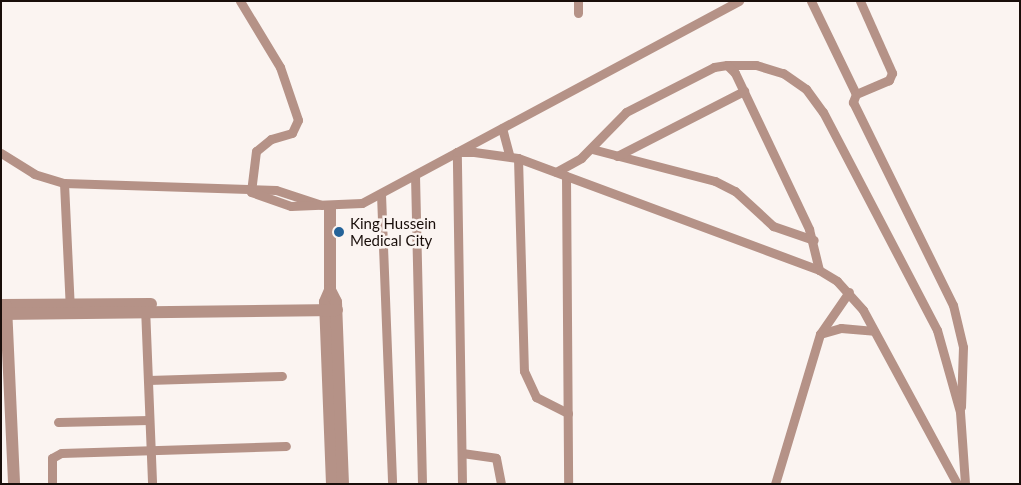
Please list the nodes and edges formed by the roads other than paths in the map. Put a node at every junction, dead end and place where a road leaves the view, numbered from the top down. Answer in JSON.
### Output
{"nodes":[{"id":1,"x":240,"y":1,"type":"edge"},
{"id":2,"x":578,"y":1,"type":"edge"},
{"id":3,"x":738,"y":1,"type":"edge"},
{"id":4,"x":811,"y":1,"type":"edge"},
{"id":5,"x":860,"y":1,"type":"edge"},
{"id":6,"x":578,"y":13,"type":"dead end"},
{"id":7,"x":727,"y":65,"type":"junction"},
{"id":8,"x":744,"y":91,"type":"junction"},
{"id":9,"x":856,"y":94,"type":"junction"},
{"id":10,"x":502,"y":128,"type":"junction"},
{"id":11,"x":592,"y":149,"type":"junction"},
{"id":12,"x":457,"y":152,"type":"junction"},
{"id":13,"x":509,"y":155,"type":"junction"},
{"id":14,"x":617,"y":156,"type":"junction"},
{"id":15,"x":4,"y":157,"type":"edge"},
{"id":16,"x":518,"y":158,"type":"junction"},
{"id":17,"x":556,"y":172,"type":"junction"},
{"id":18,"x":416,"y":176,"type":"junction"},
{"id":19,"x":566,"y":176,"type":"junction"},
{"id":20,"x":64,"y":183,"type":"junction"},
{"id":21,"x":251,"y":192,"type":"junction"},
{"id":22,"x":381,"y":194,"type":"junction"},
{"id":23,"x":326,"y":206,"type":"junction"},
{"id":24,"x":814,"y":240,"type":"junction"},
{"id":25,"x":819,"y":270,"type":"junction"},
{"id":26,"x":849,"y":292,"type":"junction"},
{"id":27,"x":331,"y":303,"type":"junction"},
{"id":28,"x":145,"y":309,"type":"junction"},
{"id":29,"x":4,"y":310,"type":"edge"},
{"id":30,"x":70,"y":310,"type":"junction"},
{"id":31,"x":874,"y":331,"type":"junction"},
{"id":32,"x":820,"y":334,"type":"junction"},
{"id":33,"x":282,"y":376,"type":"dead end"},
{"id":34,"x":148,"y":380,"type":"junction"},
{"id":35,"x":960,"y":412,"type":"junction"},
{"id":36,"x":568,"y":413,"type":"junction"},
{"id":37,"x":149,"y":420,"type":"junction"},
{"id":38,"x":58,"y":422,"type":"dead end"},
{"id":39,"x":286,"y":446,"type":"dead end"},
{"id":40,"x":150,"y":452,"type":"junction"},
{"id":41,"x":462,"y":453,"type":"junction"},
{"id":42,"x":14,"y":484,"type":"edge"},
{"id":43,"x":52,"y":484,"type":"edge"},
{"id":44,"x":152,"y":484,"type":"edge"},
{"id":45,"x":332,"y":484,"type":"edge"},
{"id":46,"x":343,"y":484,"type":"edge"},
{"id":47,"x":392,"y":484,"type":"edge"},
{"id":48,"x":422,"y":484,"type":"edge"},
{"id":49,"x":462,"y":484,"type":"edge"},
{"id":50,"x":501,"y":484,"type":"edge"},
{"id":51,"x":568,"y":484,"type":"edge"},
{"id":52,"x":775,"y":484,"type":"edge"},
{"id":53,"x":957,"y":484,"type":"edge"},
{"id":54,"x":965,"y":484,"type":"edge"}],
"edges":[{"from":1,"to":21,"type":"lane"},
{"from":2,"to":6,"type":"lane"},
{"from":3,"to":10,"type":"lane"},
{"from":4,"to":9,"type":"lane"},
{"from":5,"to":9,"type":"lane"},
{"from":7,"to":8,"type":"lane"},
{"from":7,"to":11,"type":"lane"},
{"from":7,"to":35,"type":"lane"},
{"from":8,"to":14,"type":"lane"},
{"from":8,"to":24,"type":"lane"},
{"from":9,"to":35,"type":"lane"},
{"from":10,"to":12,"type":"lane"},
{"from":10,"to":13,"type":"lane"},
{"from":11,"to":14,"type":"lane"},
{"from":11,"to":17,"type":"lane"},
{"from":12,"to":13,"type":"lane"},
{"from":12,"to":18,"type":"lane"},
{"from":12,"to":41,"type":"lane"},
{"from":13,"to":16,"type":"lane"},
{"from":14,"to":24,"type":"lane"},
{"from":15,"to":20,"type":"lane"},
{"from":16,"to":17,"type":"lane"},
{"from":16,"to":36,"type":"lane"},
{"from":17,"to":19,"type":"lane"},
{"from":18,"to":22,"type":"lane"},
{"from":18,"to":48,"type":"lane"},
{"from":19,"to":25,"type":"lane"},
{"from":19,"to":36,"type":"lane"},
{"from":20,"to":21,"type":"lane"},
{"from":20,"to":30,"type":"lane"},
{"from":21,"to":23,"type":"lane"},
{"from":21,"to":23,"type":"lane"},
{"from":22,"to":23,"type":"lane"},
{"from":22,"to":47,"type":"lane"},
{"from":23,"to":27,"type":"street"},
{"from":24,"to":25,"type":"lane"},
{"from":25,"to":26,"type":"lane"},
{"from":26,"to":31,"type":"lane"},
{"from":26,"to":32,"type":"lane"},
{"from":27,"to":28,"type":"street"},
{"from":27,"to":45,"type":"street"},
{"from":27,"to":46,"type":"street"},
{"from":28,"to":30,"type":"street"},
{"from":28,"to":34,"type":"lane"},
{"from":29,"to":30,"type":"street"},
{"from":29,"to":42,"type":"street"},
{"from":31,"to":32,"type":"lane"},
{"from":31,"to":53,"type":"lane"},
{"from":32,"to":52,"type":"lane"},
{"from":33,"to":34,"type":"lane"},
{"from":34,"to":37,"type":"lane"},
{"from":35,"to":54,"type":"lane"},
{"from":36,"to":51,"type":"lane"},
{"from":37,"to":38,"type":"lane"},
{"from":37,"to":40,"type":"lane"},
{"from":39,"to":40,"type":"lane"},
{"from":40,"to":43,"type":"lane"},
{"from":40,"to":44,"type":"lane"},
{"from":41,"to":49,"type":"lane"},
{"from":41,"to":50,"type":"lane"}]}
